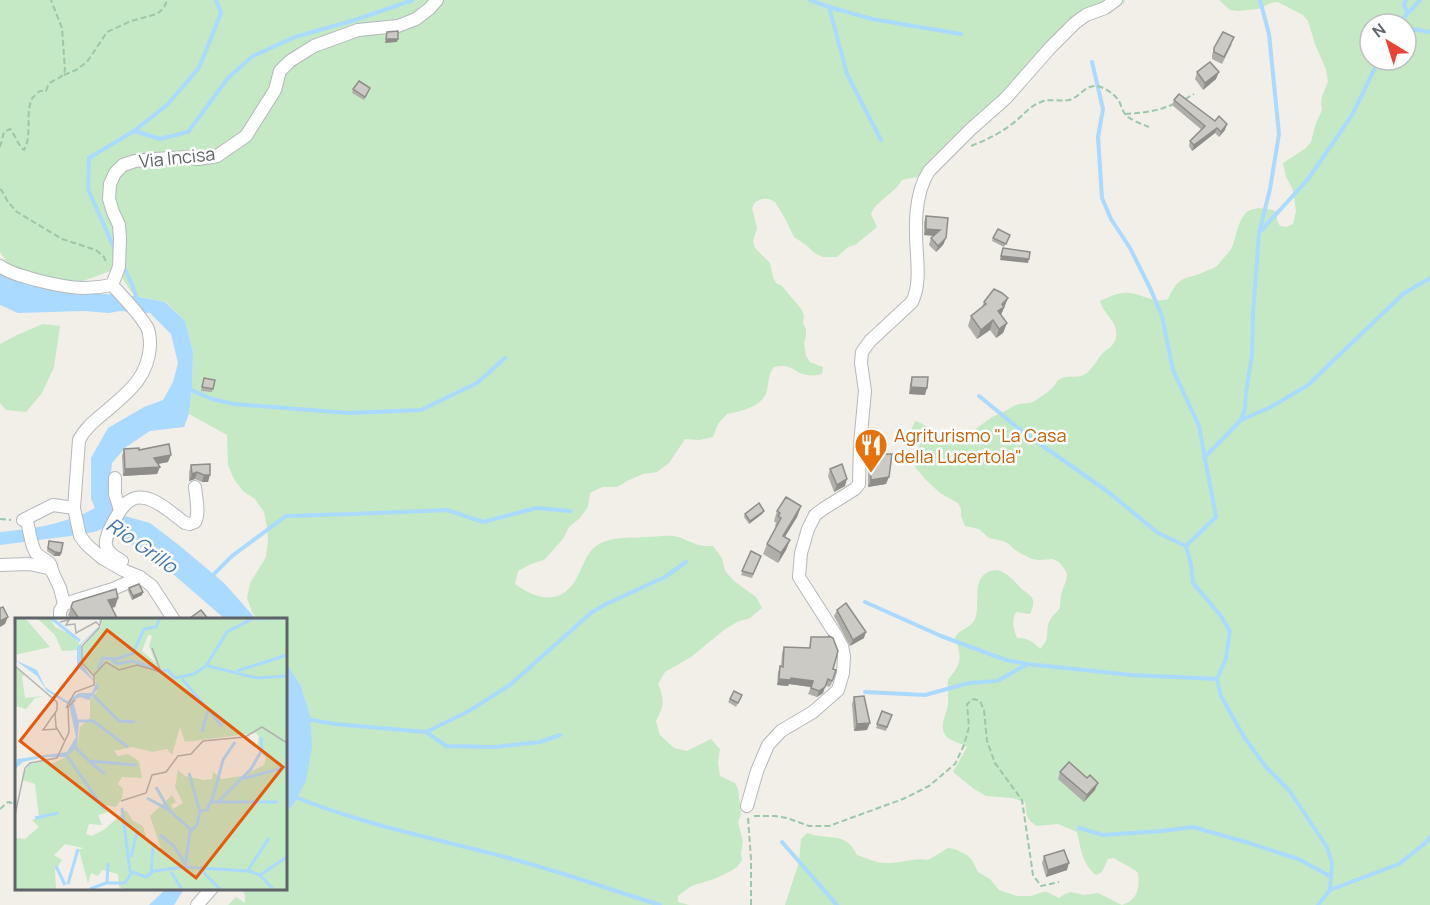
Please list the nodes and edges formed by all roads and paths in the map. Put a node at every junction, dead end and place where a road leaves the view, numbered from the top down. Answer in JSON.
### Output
{"nodes":[{"id":1,"x":51,"y":0,"type":"edge"},
{"id":2,"x":167,"y":0,"type":"edge"},
{"id":3,"x":437,"y":0,"type":"edge"},
{"id":4,"x":1116,"y":0,"type":"edge"},
{"id":5,"x":64,"y":75,"type":"junction"},
{"id":6,"x":1194,"y":94,"type":"dead end"},
{"id":7,"x":1125,"y":114,"type":"junction"},
{"id":8,"x":1149,"y":127,"type":"dead end"},
{"id":9,"x":971,"y":146,"type":"dead end"},
{"id":10,"x":0,"y":147,"type":"edge"},
{"id":11,"x":0,"y":189,"type":"edge"},
{"id":12,"x":0,"y":266,"type":"edge"},
{"id":13,"x":116,"y":289,"type":"junction"},
{"id":14,"x":115,"y":478,"type":"dead end"},
{"id":15,"x":195,"y":487,"type":"dead end"},
{"id":16,"x":120,"y":510,"type":"junction"},
{"id":17,"x":74,"y":511,"type":"junction"},
{"id":18,"x":0,"y":565,"type":"edge"},
{"id":19,"x":52,"y":571,"type":"junction"},
{"id":20,"x":140,"y":577,"type":"junction"},
{"id":21,"x":64,"y":604,"type":"junction"},
{"id":22,"x":60,"y":618,"type":"edge"},
{"id":23,"x":173,"y":618,"type":"edge"},
{"id":24,"x":15,"y":804,"type":"edge"},
{"id":25,"x":747,"y":806,"type":"junction"},
{"id":26,"x":0,"y":808,"type":"edge"},
{"id":27,"x":1059,"y":882,"type":"dead end"},
{"id":28,"x":210,"y":890,"type":"edge"},
{"id":29,"x":197,"y":905,"type":"edge"},
{"id":30,"x":751,"y":905,"type":"edge"}],
"edges":[{"from":1,"to":5,"type":"path"},
{"from":2,"to":5,"type":"path"},
{"from":3,"to":13,"type":"street","name":"Via Incisa"},
{"from":4,"to":25,"type":"street"},
{"from":5,"to":10,"type":"path"},
{"from":6,"to":7,"type":"path"},
{"from":7,"to":8,"type":"path"},
{"from":7,"to":9,"type":"path"},
{"from":11,"to":13,"type":"path"},
{"from":12,"to":13,"type":"street"},
{"from":13,"to":17,"type":"street"},
{"from":14,"to":16,"type":"street"},
{"from":15,"to":16,"type":"street"},
{"from":16,"to":20,"type":"street"},
{"from":17,"to":19,"type":"street"},
{"from":17,"to":20,"type":"street"},
{"from":18,"to":19,"type":"street"},
{"from":19,"to":21,"type":"street"},
{"from":20,"to":21,"type":"street"},
{"from":20,"to":23,"type":"street"},
{"from":21,"to":22,"type":"street"},
{"from":24,"to":26,"type":"path"},
{"from":25,"to":27,"type":"path"},
{"from":25,"to":30,"type":"path"},
{"from":28,"to":29,"type":"street"}]}
